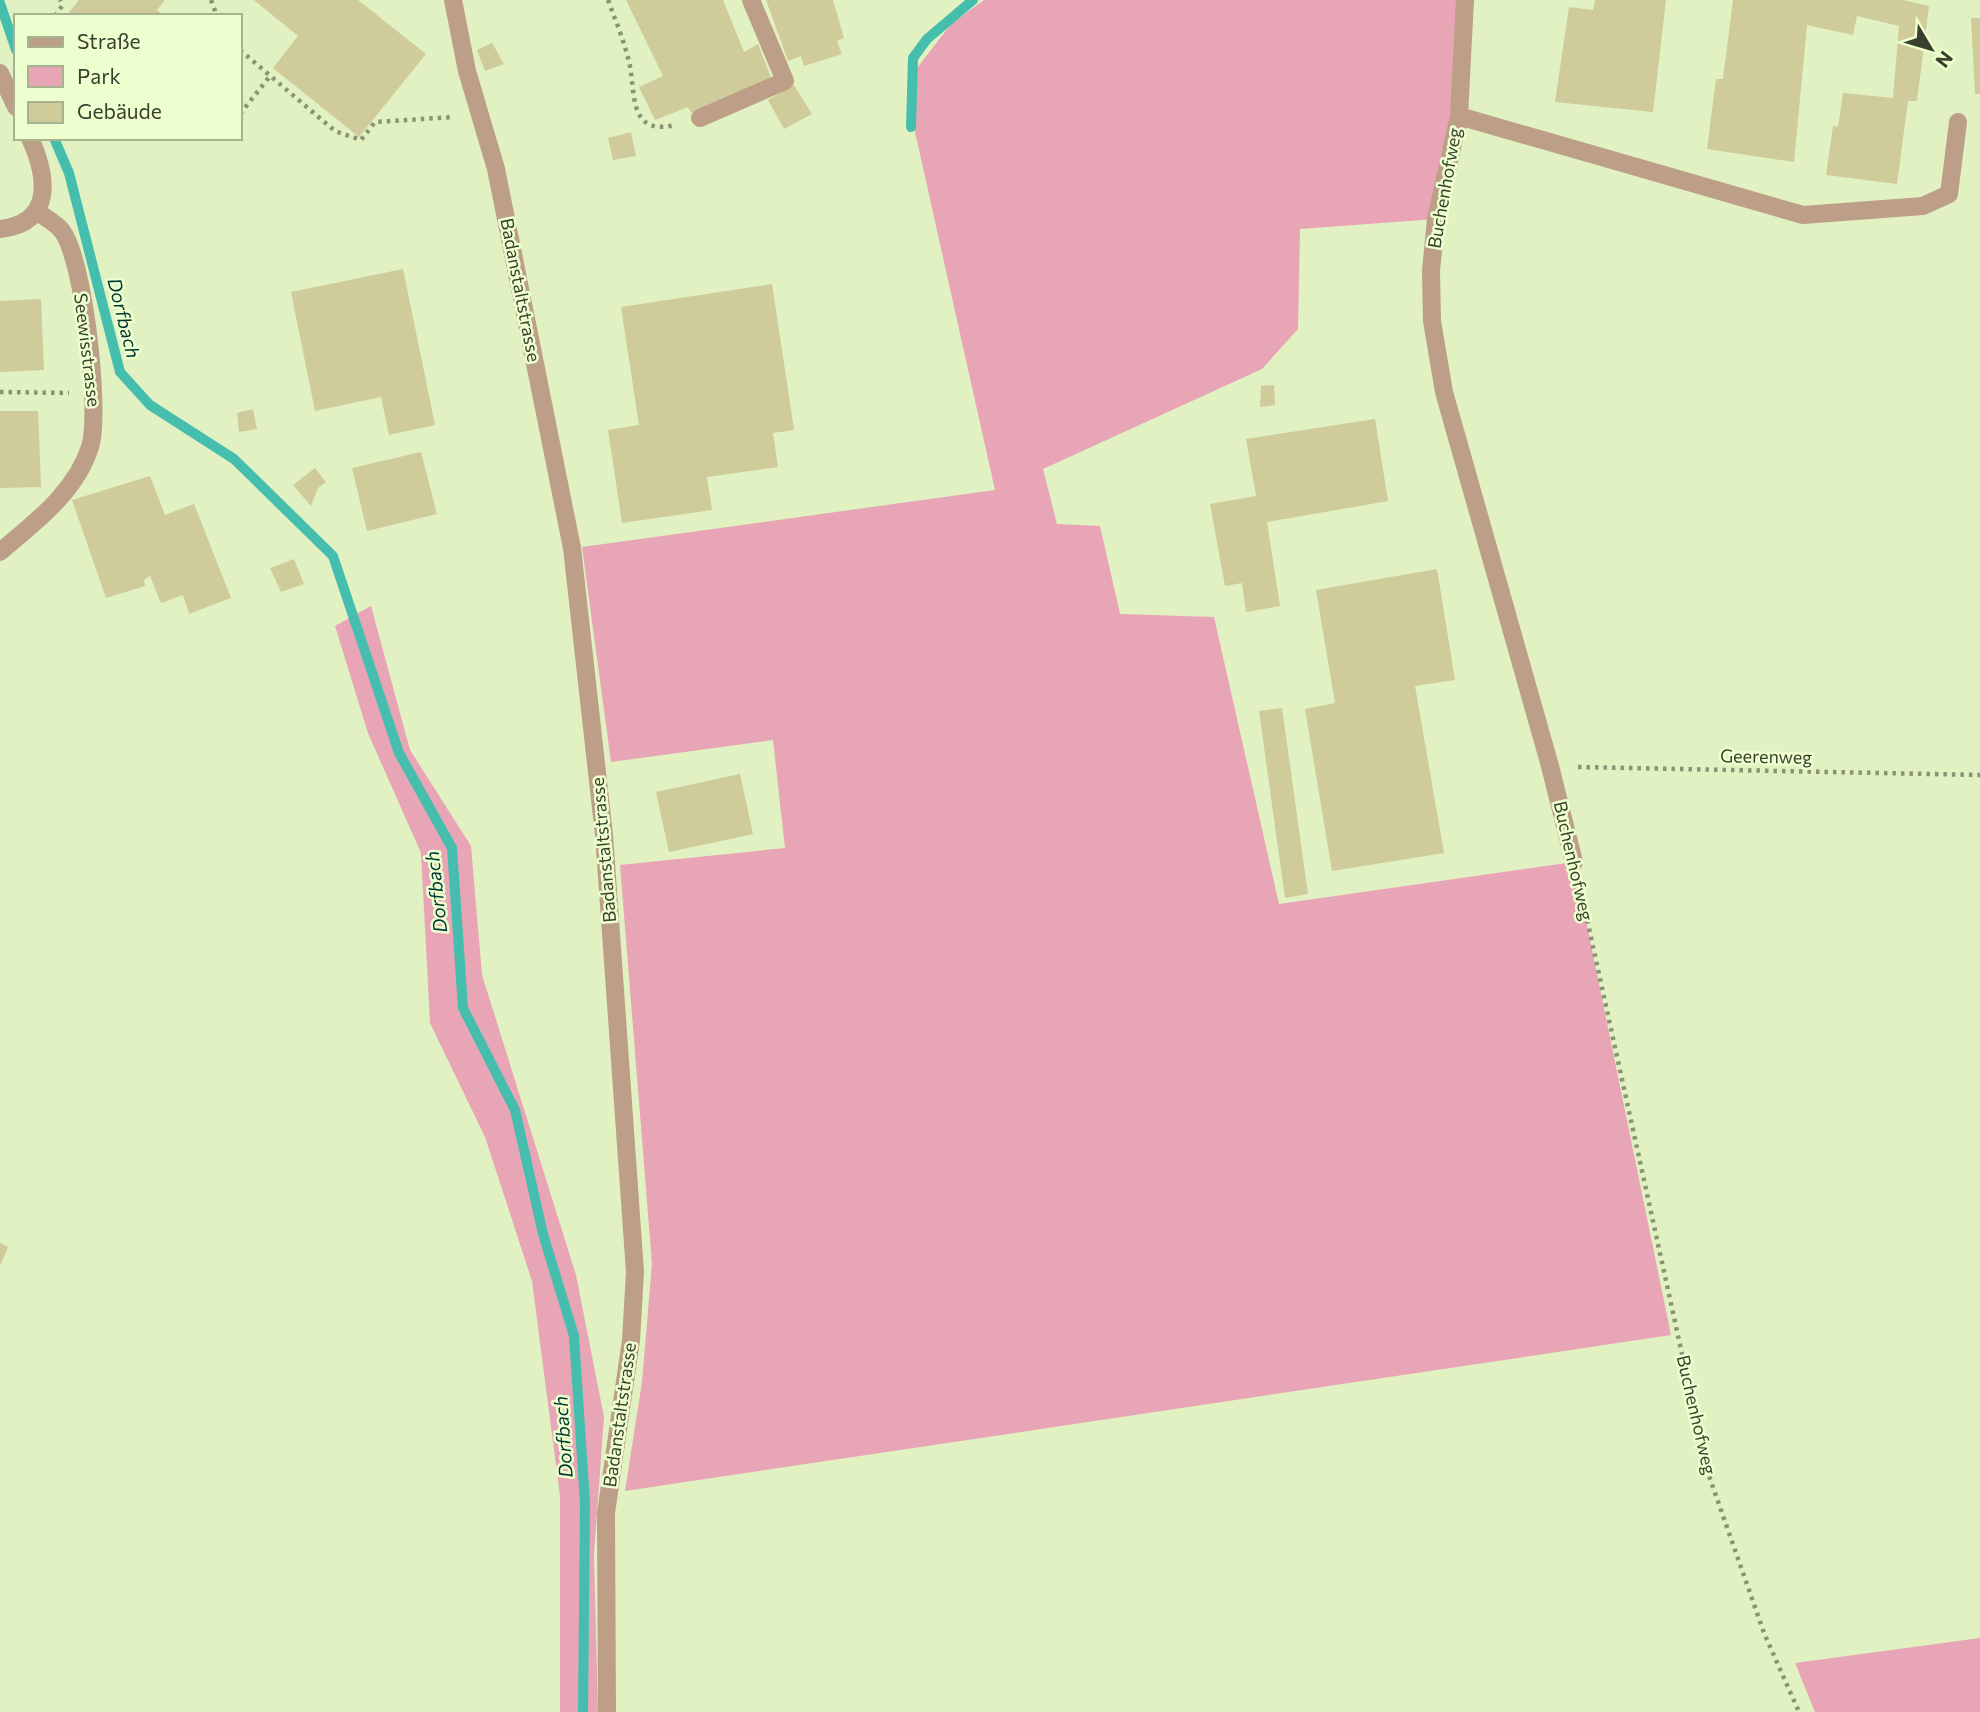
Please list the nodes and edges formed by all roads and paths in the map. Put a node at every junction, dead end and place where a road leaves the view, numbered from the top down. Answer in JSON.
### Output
{"nodes":[{"id":1,"x":453,"y":0,"type":"edge"},
{"id":2,"x":608,"y":0,"type":"edge"},
{"id":3,"x":751,"y":0,"type":"edge"},
{"id":4,"x":1465,"y":0,"type":"edge"},
{"id":5,"x":242,"y":52,"type":"edge"},
{"id":6,"x":0,"y":73,"type":"edge"},
{"id":7,"x":270,"y":76,"type":"junction"},
{"id":8,"x":14,"y":103,"type":"edge"},
{"id":9,"x":242,"y":111,"type":"edge"},
{"id":10,"x":1459,"y":116,"type":"junction"},
{"id":11,"x":443,"y":118,"type":"dead end"},
{"id":12,"x":700,"y":118,"type":"joint"},
{"id":13,"x":1958,"y":122,"type":"dead end"},
{"id":14,"x":31,"y":140,"type":"edge"},
{"id":15,"x":37,"y":211,"type":"junction"},
{"id":16,"x":0,"y":229,"type":"edge"},
{"id":17,"x":0,"y":392,"type":"edge"},
{"id":18,"x":94,"y":393,"type":"junction"},
{"id":19,"x":0,"y":552,"type":"edge"},
{"id":20,"x":1550,"y":766,"type":"junction"},
{"id":21,"x":1980,"y":775,"type":"edge"},
{"id":22,"x":1574,"y":862,"type":"joint"},
{"id":23,"x":607,"y":1712,"type":"edge"},
{"id":24,"x":1799,"y":1712,"type":"edge"}],
"edges":[{"from":1,"to":23,"type":"street","name":"Badanstaltstrasse"},
{"from":2,"to":12,"type":"path"},
{"from":3,"to":12,"type":"street"},
{"from":4,"to":10,"type":"street","name":"Buchenhofweg"},
{"from":5,"to":7,"type":"path"},
{"from":6,"to":8,"type":"street"},
{"from":7,"to":9,"type":"path"},
{"from":7,"to":11,"type":"path"},
{"from":10,"to":13,"type":"street"},
{"from":10,"to":20,"type":"street","name":"Buchenhofweg"},
{"from":14,"to":15,"type":"street"},
{"from":15,"to":16,"type":"street"},
{"from":15,"to":18,"type":"street","name":"Seewisstrasse"},
{"from":17,"to":18,"type":"path"},
{"from":18,"to":19,"type":"street","name":"Seewisstrasse"},
{"from":20,"to":21,"type":"path","name":"Geerenweg"},
{"from":20,"to":22,"type":"street","name":"Buchenhofweg"},
{"from":22,"to":24,"type":"path","name":"Buchenhofweg"}]}
